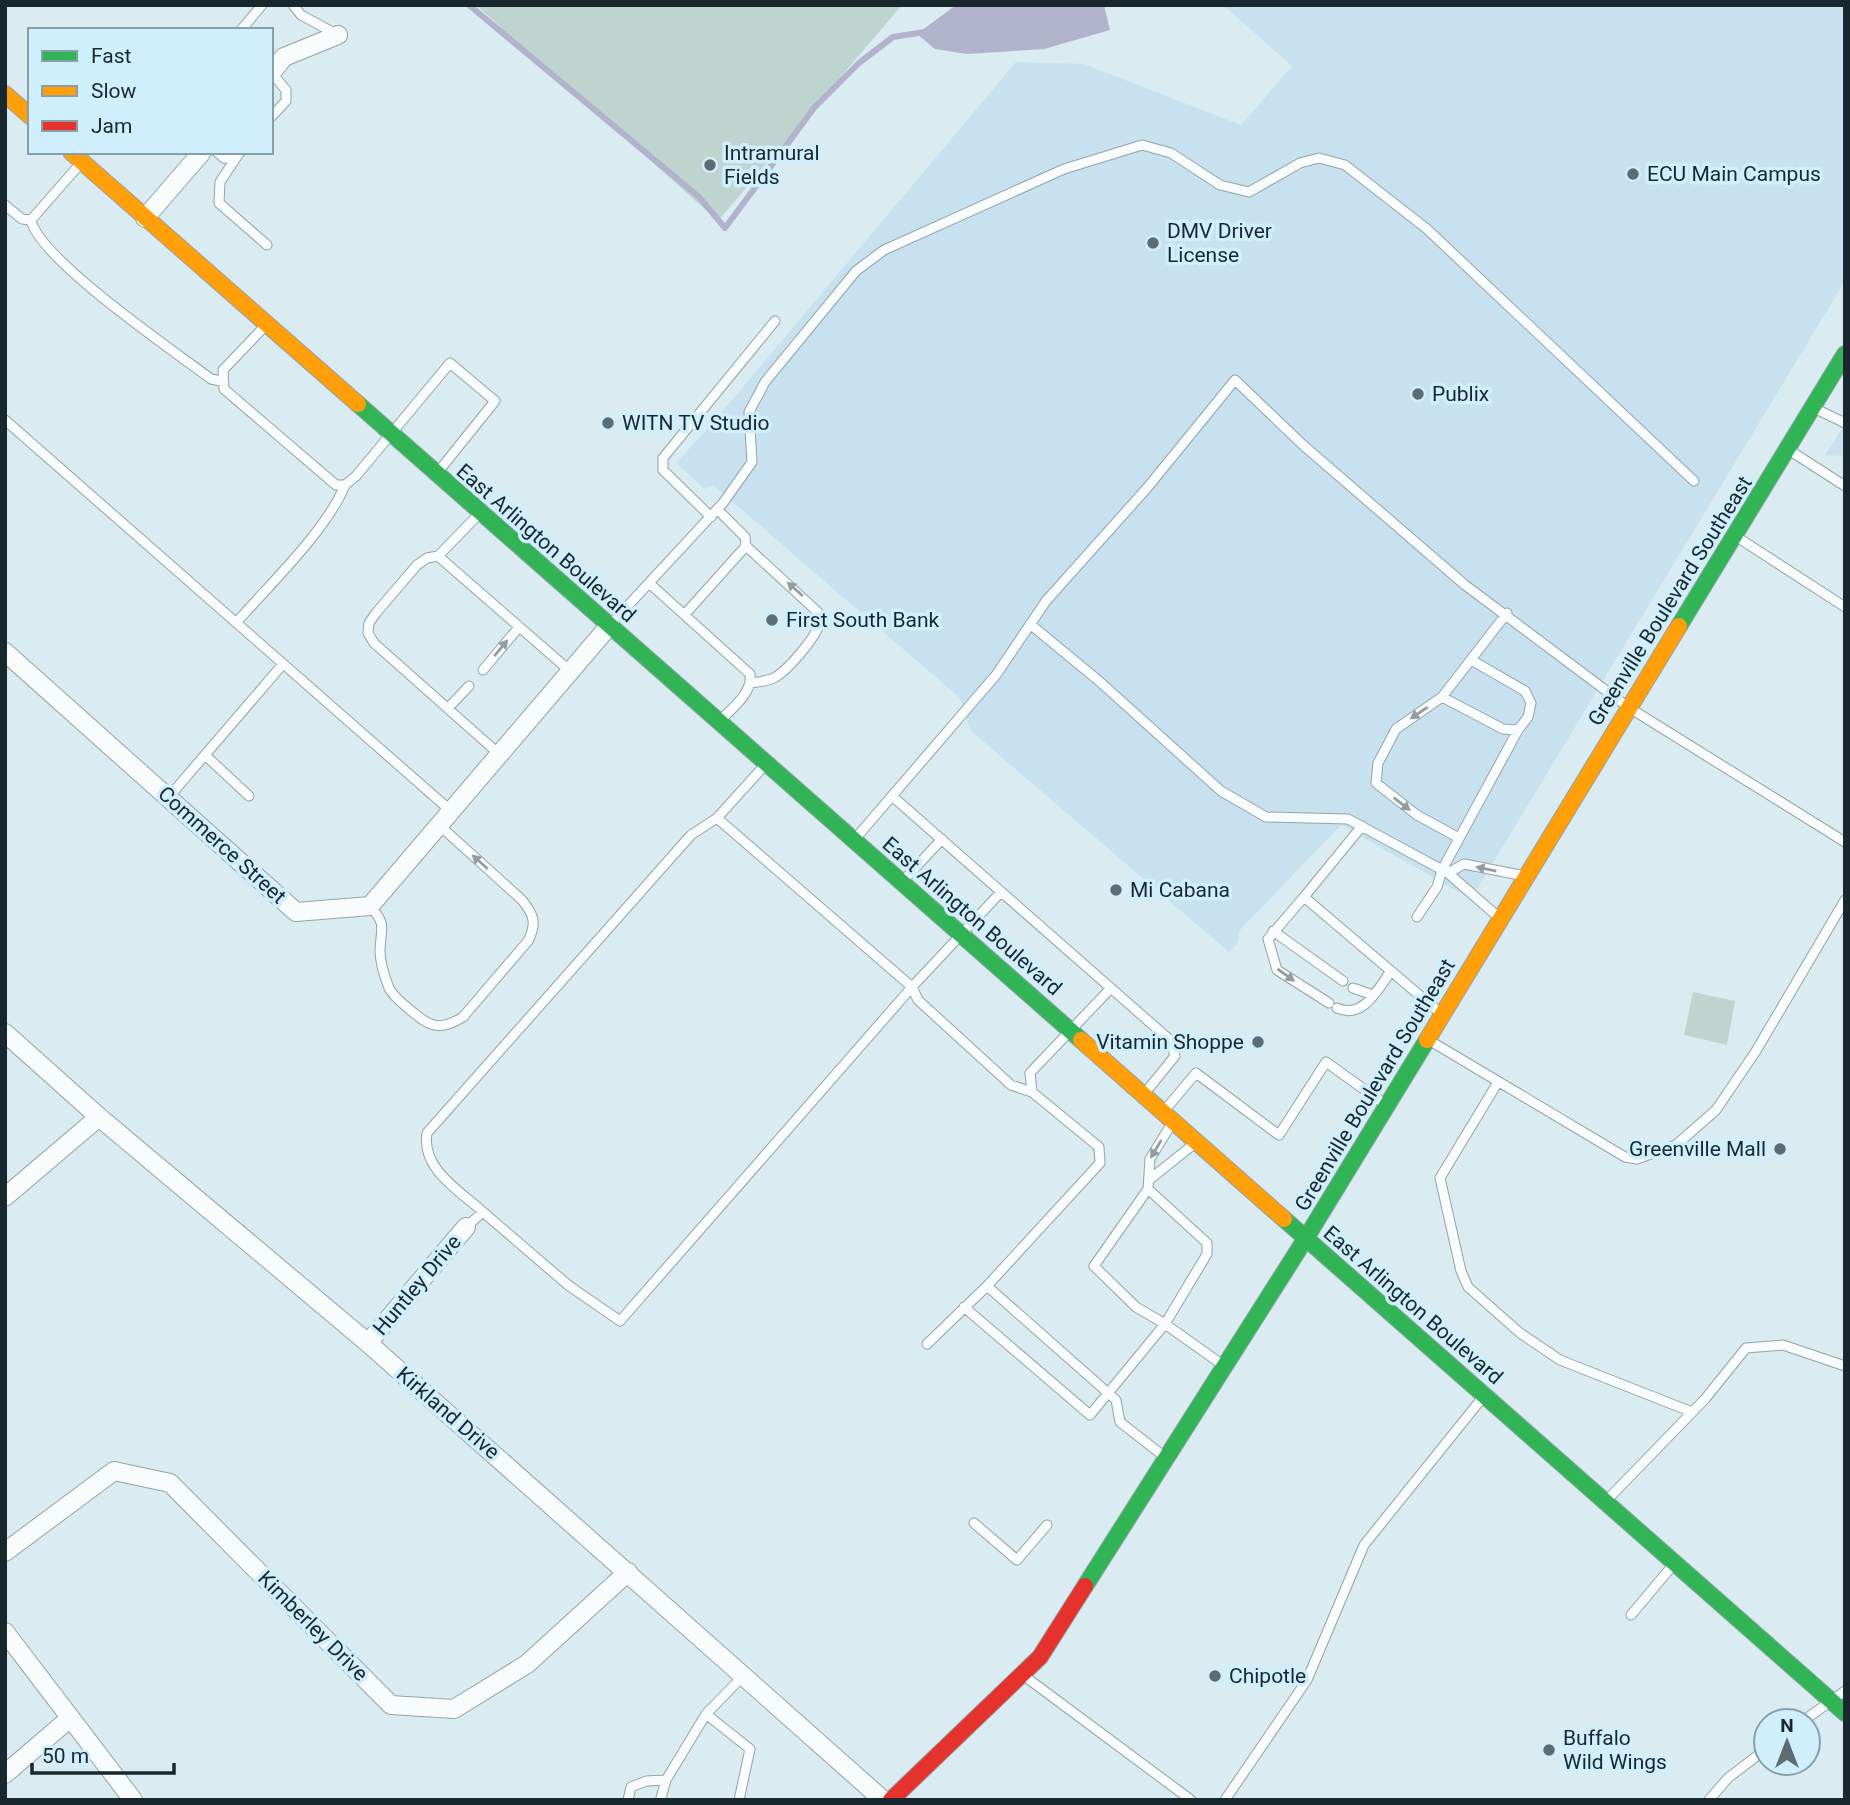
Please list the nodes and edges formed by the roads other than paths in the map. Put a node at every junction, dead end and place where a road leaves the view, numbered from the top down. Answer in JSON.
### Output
{"nodes":[{"id":1,"x":262,"y":5,"type":"edge"},
{"id":2,"x":293,"y":5,"type":"edge"},
{"id":3,"x":243,"y":28,"type":"edge"},
{"id":4,"x":338,"y":35,"type":"joint"},
{"id":5,"x":273,"y":70,"type":"edge"},
{"id":6,"x":273,"y":74,"type":"edge"},
{"id":7,"x":5,"y":94,"type":"edge"},
{"id":8,"x":26,"y":106,"type":"edge"},
{"id":9,"x":273,"y":115,"type":"edge"},
{"id":10,"x":200,"y":154,"type":"edge"},
{"id":11,"x":219,"y":154,"type":"edge"},
{"id":12,"x":237,"y":156,"type":"edge"},
{"id":13,"x":76,"y":157,"type":"edge"},
{"id":14,"x":5,"y":205,"type":"edge"},
{"id":15,"x":145,"y":218,"type":"junction"},
{"id":16,"x":31,"y":220,"type":"junction"},
{"id":17,"x":267,"y":245,"type":"dead end"},
{"id":18,"x":775,"y":321,"type":"dead end"},
{"id":19,"x":267,"y":325,"type":"junction"},
{"id":20,"x":1845,"y":354,"type":"edge"},
{"id":21,"x":221,"y":381,"type":"junction"},
{"id":22,"x":1811,"y":407,"type":"junction"},
{"id":23,"x":5,"y":420,"type":"edge"},
{"id":24,"x":1845,"y":423,"type":"edge"},
{"id":25,"x":389,"y":433,"type":"junction"},
{"id":26,"x":1788,"y":450,"type":"junction"},
{"id":27,"x":436,"y":475,"type":"junction"},
{"id":28,"x":1694,"y":481,"type":"dead end"},
{"id":29,"x":345,"y":485,"type":"junction"},
{"id":30,"x":1845,"y":486,"type":"edge"},
{"id":31,"x":480,"y":513,"type":"junction"},
{"id":32,"x":714,"y":513,"type":"junction"},
{"id":33,"x":1736,"y":536,"type":"junction"},
{"id":34,"x":746,"y":546,"type":"junction"},
{"id":35,"x":438,"y":556,"type":"junction"},
{"id":36,"x":649,"y":583,"type":"junction"},
{"id":37,"x":1845,"y":607,"type":"edge"},
{"id":38,"x":686,"y":613,"type":"junction"},
{"id":39,"x":1507,"y":613,"type":"junction"},
{"id":40,"x":236,"y":623,"type":"junction"},
{"id":41,"x":1030,"y":624,"type":"junction"},
{"id":42,"x":609,"y":626,"type":"junction"},
{"id":43,"x":519,"y":627,"type":"junction"},
{"id":44,"x":5,"y":652,"type":"edge"},
{"id":45,"x":1473,"y":660,"type":"junction"},
{"id":46,"x":283,"y":664,"type":"junction"},
{"id":47,"x":483,"y":670,"type":"dead end"},
{"id":48,"x":570,"y":671,"type":"junction"},
{"id":49,"x":751,"y":683,"type":"junction"},
{"id":50,"x":469,"y":686,"type":"dead end"},
{"id":51,"x":1442,"y":697,"type":"junction"},
{"id":52,"x":1628,"y":707,"type":"junction"},
{"id":53,"x":448,"y":709,"type":"junction"},
{"id":54,"x":719,"y":722,"type":"junction"},
{"id":55,"x":1518,"y":730,"type":"junction"},
{"id":56,"x":499,"y":754,"type":"junction"},
{"id":57,"x":205,"y":755,"type":"junction"},
{"id":58,"x":766,"y":764,"type":"junction"},
{"id":59,"x":248,"y":796,"type":"dead end"},
{"id":60,"x":892,"y":796,"type":"junction"},
{"id":61,"x":168,"y":798,"type":"junction"},
{"id":62,"x":451,"y":811,"type":"junction"},
{"id":63,"x":717,"y":818,"type":"junction"},
{"id":64,"x":439,"y":825,"type":"junction"},
{"id":65,"x":1362,"y":826,"type":"junction"},
{"id":66,"x":1459,"y":838,"type":"junction"},
{"id":67,"x":942,"y":839,"type":"junction"},
{"id":68,"x":854,"y":840,"type":"junction"},
{"id":69,"x":1845,"y":842,"type":"edge"},
{"id":70,"x":1445,"y":872,"type":"junction"},
{"id":71,"x":1527,"y":876,"type":"junction"},
{"id":72,"x":902,"y":882,"type":"junction"},
{"id":73,"x":1002,"y":892,"type":"junction"},
{"id":74,"x":1304,"y":897,"type":"junction"},
{"id":75,"x":1845,"y":900,"type":"edge"},
{"id":76,"x":370,"y":906,"type":"junction"},
{"id":77,"x":1417,"y":917,"type":"dead end"},
{"id":78,"x":1500,"y":919,"type":"junction"},
{"id":79,"x":1273,"y":931,"type":"junction"},
{"id":80,"x":961,"y":934,"type":"junction"},
{"id":81,"x":1391,"y":971,"type":"junction"},
{"id":82,"x":1343,"y":981,"type":"dead end"},
{"id":83,"x":912,"y":988,"type":"junction"},
{"id":84,"x":1111,"y":988,"type":"junction"},
{"id":85,"x":1353,"y":988,"type":"dead end"},
{"id":86,"x":1373,"y":995,"type":"junction"},
{"id":87,"x":1443,"y":1015,"type":"junction"},
{"id":88,"x":1069,"y":1029,"type":"junction"},
{"id":89,"x":5,"y":1033,"type":"edge"},
{"id":90,"x":1427,"y":1039,"type":"junction"},
{"id":91,"x":1498,"y":1082,"type":"junction"},
{"id":92,"x":1032,"y":1092,"type":"junction"},
{"id":93,"x":1143,"y":1095,"type":"junction"},
{"id":94,"x":1388,"y":1105,"type":"junction"},
{"id":95,"x":1168,"y":1117,"type":"junction"},
{"id":96,"x":99,"y":1118,"type":"junction"},
{"id":97,"x":1196,"y":1142,"type":"junction"},
{"id":98,"x":1148,"y":1184,"type":"junction"},
{"id":99,"x":5,"y":1196,"type":"edge"},
{"id":100,"x":483,"y":1212,"type":"junction"},
{"id":101,"x":466,"y":1227,"type":"joint"},
{"id":102,"x":1306,"y":1238,"type":"junction"},
{"id":103,"x":986,"y":1286,"type":"junction"},
{"id":104,"x":964,"y":1307,"type":"junction"},
{"id":105,"x":1165,"y":1324,"type":"junction"},
{"id":106,"x":368,"y":1343,"type":"junction"},
{"id":107,"x":927,"y":1344,"type":"dead end"},
{"id":108,"x":1225,"y":1366,"type":"junction"},
{"id":109,"x":1845,"y":1366,"type":"edge"},
{"id":110,"x":1109,"y":1394,"type":"junction"},
{"id":111,"x":1484,"y":1396,"type":"junction"},
{"id":112,"x":1692,"y":1412,"type":"junction"},
{"id":113,"x":1166,"y":1458,"type":"junction"},
{"id":114,"x":1605,"y":1502,"type":"junction"},
{"id":115,"x":974,"y":1523,"type":"dead end"},
{"id":116,"x":1047,"y":1525,"type":"dead end"},
{"id":117,"x":5,"y":1552,"type":"edge"},
{"id":118,"x":1675,"y":1563,"type":"junction"},
{"id":119,"x":628,"y":1572,"type":"junction"},
{"id":120,"x":1631,"y":1615,"type":"dead end"},
{"id":121,"x":5,"y":1632,"type":"edge"},
{"id":122,"x":1022,"y":1674,"type":"junction"},
{"id":123,"x":744,"y":1675,"type":"junction"},
{"id":124,"x":1845,"y":1691,"type":"edge"},
{"id":125,"x":1829,"y":1700,"type":"junction"},
{"id":126,"x":1820,"y":1707,"type":"edge"},
{"id":127,"x":1845,"y":1713,"type":"edge"},
{"id":128,"x":706,"y":1714,"type":"junction"},
{"id":129,"x":69,"y":1719,"type":"junction"},
{"id":130,"x":1752,"y":1760,"type":"edge"},
{"id":131,"x":5,"y":1774,"type":"edge"},
{"id":132,"x":666,"y":1780,"type":"junction"},
{"id":133,"x":646,"y":1781,"type":"junction"},
{"id":134,"x":643,"y":1795,"type":"dead end"},
{"id":135,"x":662,"y":1798,"type":"dead end"},
{"id":136,"x":133,"y":1800,"type":"edge"},
{"id":137,"x":628,"y":1800,"type":"edge"},
{"id":138,"x":739,"y":1800,"type":"edge"},
{"id":139,"x":883,"y":1800,"type":"edge"},
{"id":140,"x":891,"y":1800,"type":"edge"},
{"id":141,"x":1191,"y":1800,"type":"edge"},
{"id":142,"x":1225,"y":1800,"type":"edge"},
{"id":143,"x":1709,"y":1800,"type":"edge"}],
"edges":[{"from":1,"to":3,"type":"lane"},
{"from":2,"to":4,"type":"lane"},
{"from":4,"to":5,"type":"street"},
{"from":6,"to":9,"type":"lane"},
{"from":7,"to":8,"type":"main road"},
{"from":10,"to":15,"type":"street"},
{"from":11,"to":12,"type":"lane"},
{"from":12,"to":17,"type":"lane"},
{"from":13,"to":15,"type":"main road","name":"East Arlington Boulevard"},
{"from":13,"to":16,"type":"lane"},
{"from":14,"to":16,"type":"lane"},
{"from":15,"to":19,"type":"main road","name":"East Arlington Boulevard"},
{"from":16,"to":21,"type":"lane"},
{"from":18,"to":32,"type":"lane"},
{"from":19,"to":21,"type":"lane"},
{"from":19,"to":25,"type":"main road","name":"East Arlington Boulevard"},
{"from":20,"to":22,"type":"main road","name":"Greenville Boulevard Southeast"},
{"from":21,"to":29,"type":"lane"},
{"from":22,"to":24,"type":"lane"},
{"from":22,"to":26,"type":"main road","name":"Greenville Boulevard Southeast"},
{"from":23,"to":40,"type":"lane"},
{"from":25,"to":27,"type":"main road","name":"East Arlington Boulevard"},
{"from":25,"to":27,"type":"lane"},
{"from":25,"to":29,"type":"lane"},
{"from":26,"to":30,"type":"lane"},
{"from":26,"to":33,"type":"main road","name":"Greenville Boulevard Southeast"},
{"from":27,"to":31,"type":"main road","name":"East Arlington Boulevard"},
{"from":28,"to":32,"type":"lane"},
{"from":29,"to":40,"type":"lane"},
{"from":31,"to":35,"type":"lane"},
{"from":31,"to":42,"type":"main road","name":"East Arlington Boulevard"},
{"from":32,"to":34,"type":"lane"},
{"from":32,"to":36,"type":"lane"},
{"from":33,"to":37,"type":"lane"},
{"from":33,"to":52,"type":"main road","name":"Greenville Boulevard Southeast"},
{"from":34,"to":38,"type":"lane"},
{"from":49,"to":34,"type":"lane","one_way":true},
{"from":35,"to":43,"type":"lane"},
{"from":35,"to":53,"type":"lane"},
{"from":36,"to":38,"type":"lane"},
{"from":36,"to":42,"type":"lane"},
{"from":38,"to":49,"type":"lane"},
{"from":39,"to":41,"type":"lane"},
{"from":39,"to":45,"type":"lane"},
{"from":39,"to":52,"type":"lane"},
{"from":40,"to":46,"type":"lane"},
{"from":41,"to":60,"type":"lane"},
{"from":41,"to":65,"type":"lane"},
{"from":42,"to":48,"type":"street"},
{"from":42,"to":54,"type":"main road","name":"East Arlington Boulevard"},
{"from":47,"to":43,"type":"lane","one_way":true},
{"from":43,"to":48,"type":"lane"},
{"from":44,"to":61,"type":"street","name":"Commerce Street"},
{"from":45,"to":51,"type":"lane"},
{"from":45,"to":55,"type":"lane"},
{"from":46,"to":57,"type":"lane"},
{"from":46,"to":62,"type":"lane"},
{"from":48,"to":56,"type":"street"},
{"from":49,"to":54,"type":"lane"},
{"from":50,"to":53,"type":"lane"},
{"from":51,"to":55,"type":"lane"},
{"from":51,"to":66,"type":"lane","one_way":true},
{"from":52,"to":69,"type":"lane"},
{"from":52,"to":71,"type":"main road","name":"Greenville Boulevard Southeast"},
{"from":53,"to":56,"type":"lane"},
{"from":54,"to":58,"type":"main road","name":"East Arlington Boulevard"},
{"from":55,"to":66,"type":"lane"},
{"from":56,"to":62,"type":"street"},
{"from":57,"to":59,"type":"lane"},
{"from":57,"to":61,"type":"lane"},
{"from":58,"to":63,"type":"lane"},
{"from":58,"to":68,"type":"main road","name":"East Arlington Boulevard"},
{"from":60,"to":67,"type":"lane"},
{"from":60,"to":68,"type":"lane"},
{"from":61,"to":76,"type":"street","name":"Commerce Street"},
{"from":62,"to":64,"type":"street"},
{"from":63,"to":83,"type":"lane"},
{"from":63,"to":100,"type":"lane"},
{"from":64,"to":76,"type":"street"},
{"from":76,"to":64,"type":"lane","one_way":true},
{"from":65,"to":70,"type":"lane"},
{"from":65,"to":74,"type":"lane"},
{"from":66,"to":70,"type":"lane"},
{"from":67,"to":72,"type":"lane"},
{"from":67,"to":73,"type":"lane"},
{"from":68,"to":72,"type":"main road","name":"East Arlington Boulevard"},
{"from":71,"to":70,"type":"lane","one_way":true},
{"from":70,"to":77,"type":"lane"},
{"from":70,"to":78,"type":"lane"},
{"from":71,"to":78,"type":"main road","name":"Greenville Boulevard Southeast"},
{"from":72,"to":80,"type":"main road","name":"East Arlington Boulevard"},
{"from":73,"to":80,"type":"lane"},
{"from":73,"to":84,"type":"lane"},
{"from":74,"to":79,"type":"lane"},
{"from":74,"to":81,"type":"lane"},
{"from":75,"to":91,"type":"lane"},
{"from":78,"to":87,"type":"main road","name":"Greenville Boulevard Southeast"},
{"from":79,"to":82,"type":"lane"},
{"from":79,"to":86,"type":"lane","one_way":true},
{"from":80,"to":83,"type":"lane"},
{"from":80,"to":88,"type":"main road","name":"East Arlington Boulevard"},
{"from":81,"to":86,"type":"lane"},
{"from":81,"to":87,"type":"lane"},
{"from":83,"to":92,"type":"lane"},
{"from":83,"to":100,"type":"lane"},
{"from":84,"to":88,"type":"lane"},
{"from":84,"to":93,"type":"lane"},
{"from":85,"to":86,"type":"lane"},
{"from":87,"to":90,"type":"main road","name":"Greenville Boulevard Southeast"},
{"from":88,"to":92,"type":"lane"},
{"from":88,"to":93,"type":"main road","name":"East Arlington Boulevard"},
{"from":89,"to":96,"type":"street","name":"Kirkland Drive"},
{"from":90,"to":91,"type":"lane"},
{"from":90,"to":94,"type":"main road","name":"Greenville Boulevard Southeast"},
{"from":91,"to":112,"type":"lane"},
{"from":92,"to":103,"type":"lane"},
{"from":93,"to":95,"type":"main road","name":"East Arlington Boulevard"},
{"from":94,"to":95,"type":"lane"},
{"from":94,"to":102,"type":"main road","name":"Greenville Boulevard Southeast"},
{"from":95,"to":97,"type":"main road","name":"East Arlington Boulevard"},
{"from":95,"to":98,"type":"lane","one_way":true},
{"from":96,"to":99,"type":"street"},
{"from":96,"to":106,"type":"street","name":"Kirkland Drive"},
{"from":97,"to":98,"type":"lane"},
{"from":97,"to":102,"type":"main road","name":"East Arlington Boulevard"},
{"from":98,"to":105,"type":"lane"},
{"from":98,"to":105,"type":"lane"},
{"from":100,"to":101,"type":"lane"},
{"from":101,"to":106,"type":"street","name":"Huntley Drive"},
{"from":102,"to":108,"type":"main road","name":"Greenville Boulevard Southeast"},
{"from":102,"to":111,"type":"main road","name":"East Arlington Boulevard"},
{"from":103,"to":104,"type":"lane"},
{"from":103,"to":110,"type":"lane"},
{"from":104,"to":107,"type":"lane"},
{"from":104,"to":110,"type":"lane"},
{"from":105,"to":108,"type":"lane"},
{"from":105,"to":110,"type":"lane"},
{"from":106,"to":119,"type":"street","name":"Kirkland Drive"},
{"from":108,"to":113,"type":"main road","name":"Greenville Boulevard Southeast"},
{"from":109,"to":112,"type":"lane"},
{"from":110,"to":113,"type":"lane"},
{"from":111,"to":114,"type":"main road","name":"East Arlington Boulevard"},
{"from":111,"to":142,"type":"lane"},
{"from":112,"to":114,"type":"lane"},
{"from":113,"to":122,"type":"main road","name":"Greenville Boulevard Southeast"},
{"from":114,"to":118,"type":"main road","name":"East Arlington Boulevard"},
{"from":115,"to":116,"type":"lane"},
{"from":117,"to":119,"type":"street","name":"Kimberley Drive"},
{"from":118,"to":120,"type":"lane"},
{"from":118,"to":125,"type":"main road","name":"East Arlington Boulevard"},
{"from":119,"to":123,"type":"street","name":"Kirkland Drive"},
{"from":121,"to":129,"type":"street"},
{"from":122,"to":140,"type":"main road","name":"Greenville Boulevard Southeast"},
{"from":122,"to":141,"type":"lane"},
{"from":123,"to":128,"type":"lane"},
{"from":123,"to":139,"type":"street","name":"Kirkland Drive"},
{"from":124,"to":125,"type":"lane"},
{"from":125,"to":126,"type":"lane"},
{"from":125,"to":127,"type":"main road","name":"East Arlington Boulevard"},
{"from":128,"to":132,"type":"lane"},
{"from":128,"to":138,"type":"lane"},
{"from":129,"to":131,"type":"street"},
{"from":129,"to":136,"type":"street"},
{"from":130,"to":143,"type":"lane"},
{"from":132,"to":133,"type":"lane"},
{"from":132,"to":135,"type":"lane"},
{"from":133,"to":134,"type":"lane"},
{"from":133,"to":137,"type":"lane"}]}
